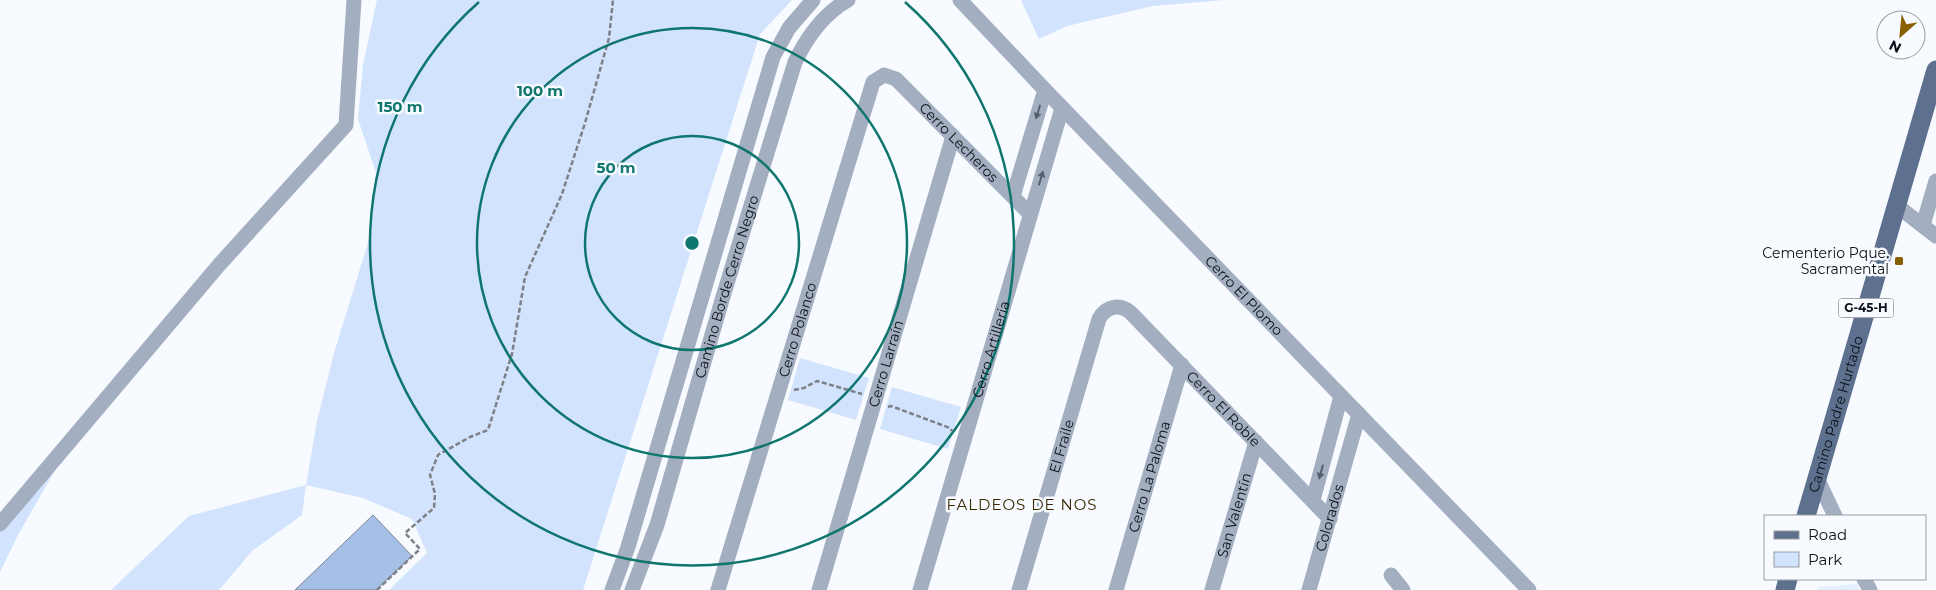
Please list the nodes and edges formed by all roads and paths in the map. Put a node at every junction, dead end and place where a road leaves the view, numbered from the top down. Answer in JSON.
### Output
{"nodes":[{"id":1,"x":354,"y":0,"type":"edge"},
{"id":2,"x":613,"y":0,"type":"edge"},
{"id":3,"x":813,"y":0,"type":"edge"},
{"id":4,"x":848,"y":0,"type":"edge"},
{"id":5,"x":960,"y":0,"type":"edge"},
{"id":6,"x":1936,"y":70,"type":"edge"},
{"id":7,"x":884,"y":76,"type":"joint"},
{"id":8,"x":1045,"y":90,"type":"junction"},
{"id":9,"x":1936,"y":106,"type":"edge"},
{"id":10,"x":1062,"y":108,"type":"junction"},
{"id":11,"x":953,"y":136,"type":"junction"},
{"id":12,"x":1916,"y":139,"type":"junction"},
{"id":13,"x":1936,"y":181,"type":"edge"},
{"id":14,"x":1013,"y":196,"type":"junction"},
{"id":15,"x":1896,"y":205,"type":"junction"},
{"id":16,"x":1030,"y":214,"type":"junction"},
{"id":17,"x":1923,"y":225,"type":"junction"},
{"id":18,"x":1936,"y":236,"type":"edge"},
{"id":19,"x":1113,"y":307,"type":"joint"},
{"id":20,"x":1182,"y":365,"type":"junction"},
{"id":21,"x":1342,"y":396,"type":"junction"},
{"id":22,"x":1359,"y":414,"type":"junction"},
{"id":23,"x":1379,"y":435,"type":"junction"},
{"id":24,"x":1256,"y":442,"type":"junction"},
{"id":25,"x":1350,"y":445,"type":"junction"},
{"id":26,"x":1817,"y":478,"type":"junction"},
{"id":27,"x":1312,"y":500,"type":"junction"},
{"id":28,"x":1806,"y":515,"type":"edge"},
{"id":29,"x":1835,"y":515,"type":"edge"},
{"id":30,"x":1330,"y":519,"type":"junction"},
{"id":31,"x":0,"y":524,"type":"edge"},
{"id":32,"x":1391,"y":575,"type":"dead end"},
{"id":33,"x":377,"y":590,"type":"edge"},
{"id":34,"x":612,"y":590,"type":"edge"},
{"id":35,"x":632,"y":590,"type":"edge"},
{"id":36,"x":718,"y":590,"type":"edge"},
{"id":37,"x":819,"y":590,"type":"edge"},
{"id":38,"x":920,"y":590,"type":"edge"},
{"id":39,"x":1019,"y":590,"type":"edge"},
{"id":40,"x":1116,"y":590,"type":"edge"},
{"id":41,"x":1212,"y":590,"type":"edge"},
{"id":42,"x":1309,"y":590,"type":"edge"},
{"id":43,"x":1403,"y":590,"type":"edge"},
{"id":44,"x":1529,"y":590,"type":"edge"}],
"edges":[{"from":1,"to":31,"type":"street"},
{"from":2,"to":33,"type":"path"},
{"from":3,"to":34,"type":"street","name":"Camino Borde Cerro Negro"},
{"from":4,"to":35,"type":"street","name":"Camino Borde Cerro Negro"},
{"from":5,"to":8,"type":"street","name":"Cerro El Plomo"},
{"from":6,"to":12,"type":"main road","name":"Camino Padre Hurtado","number":"G-45-H"},
{"from":7,"to":11,"type":"street","name":"Cerro Lecheros"},
{"from":7,"to":36,"type":"street","name":"Cerro Polanco"},
{"from":8,"to":10,"type":"street","name":"Cerro El Plomo"},
{"from":8,"to":14,"type":"street","one_way":true},
{"from":9,"to":12,"type":"street","name":"Camino Padre Hurtado"},
{"from":16,"to":10,"type":"street","name":"Cerro Artilleria","one_way":true},
{"from":10,"to":21,"type":"street","name":"Cerro El Plomo"},
{"from":11,"to":14,"type":"street","name":"Cerro Lecheros"},
{"from":11,"to":37,"type":"street","name":"Cerro Larraín"},
{"from":12,"to":15,"type":"main road","name":"Camino Padre Hurtado","number":"G-45-H"},
{"from":13,"to":17,"type":"street"},
{"from":14,"to":16,"type":"street","name":"Cerro Lecheros"},
{"from":15,"to":17,"type":"street"},
{"from":15,"to":26,"type":"main road","name":"Camino Padre Hurtado","number":"G-45-H"},
{"from":16,"to":38,"type":"street","name":"Cerro Artilleria"},
{"from":17,"to":18,"type":"street"},
{"from":19,"to":20,"type":"street","name":"Cerro El Roble"},
{"from":19,"to":39,"type":"street","name":"El Fraile"},
{"from":20,"to":24,"type":"street","name":"Cerro El Roble"},
{"from":20,"to":40,"type":"street","name":"Cerro La Paloma"},
{"from":21,"to":22,"type":"street","name":"Cerro El Plomo"},
{"from":21,"to":27,"type":"street","name":"Colorados","one_way":true},
{"from":22,"to":23,"type":"street","name":"Cerro El Plomo"},
{"from":22,"to":25,"type":"street","name":"Colorados"},
{"from":23,"to":25,"type":"street"},
{"from":23,"to":44,"type":"street","name":"Cerro El Plomo"},
{"from":24,"to":27,"type":"street","name":"Cerro El Roble"},
{"from":24,"to":41,"type":"street","name":"San Valentín"},
{"from":25,"to":30,"type":"street","name":"Colorados"},
{"from":26,"to":28,"type":"main road","name":"Camino Padre Hurtado","number":"G-45-H"},
{"from":26,"to":29,"type":"street"},
{"from":27,"to":30,"type":"street","name":"Cerro El Roble"},
{"from":30,"to":42,"type":"street","name":"Colorados"},
{"from":32,"to":43,"type":"street"}]}
